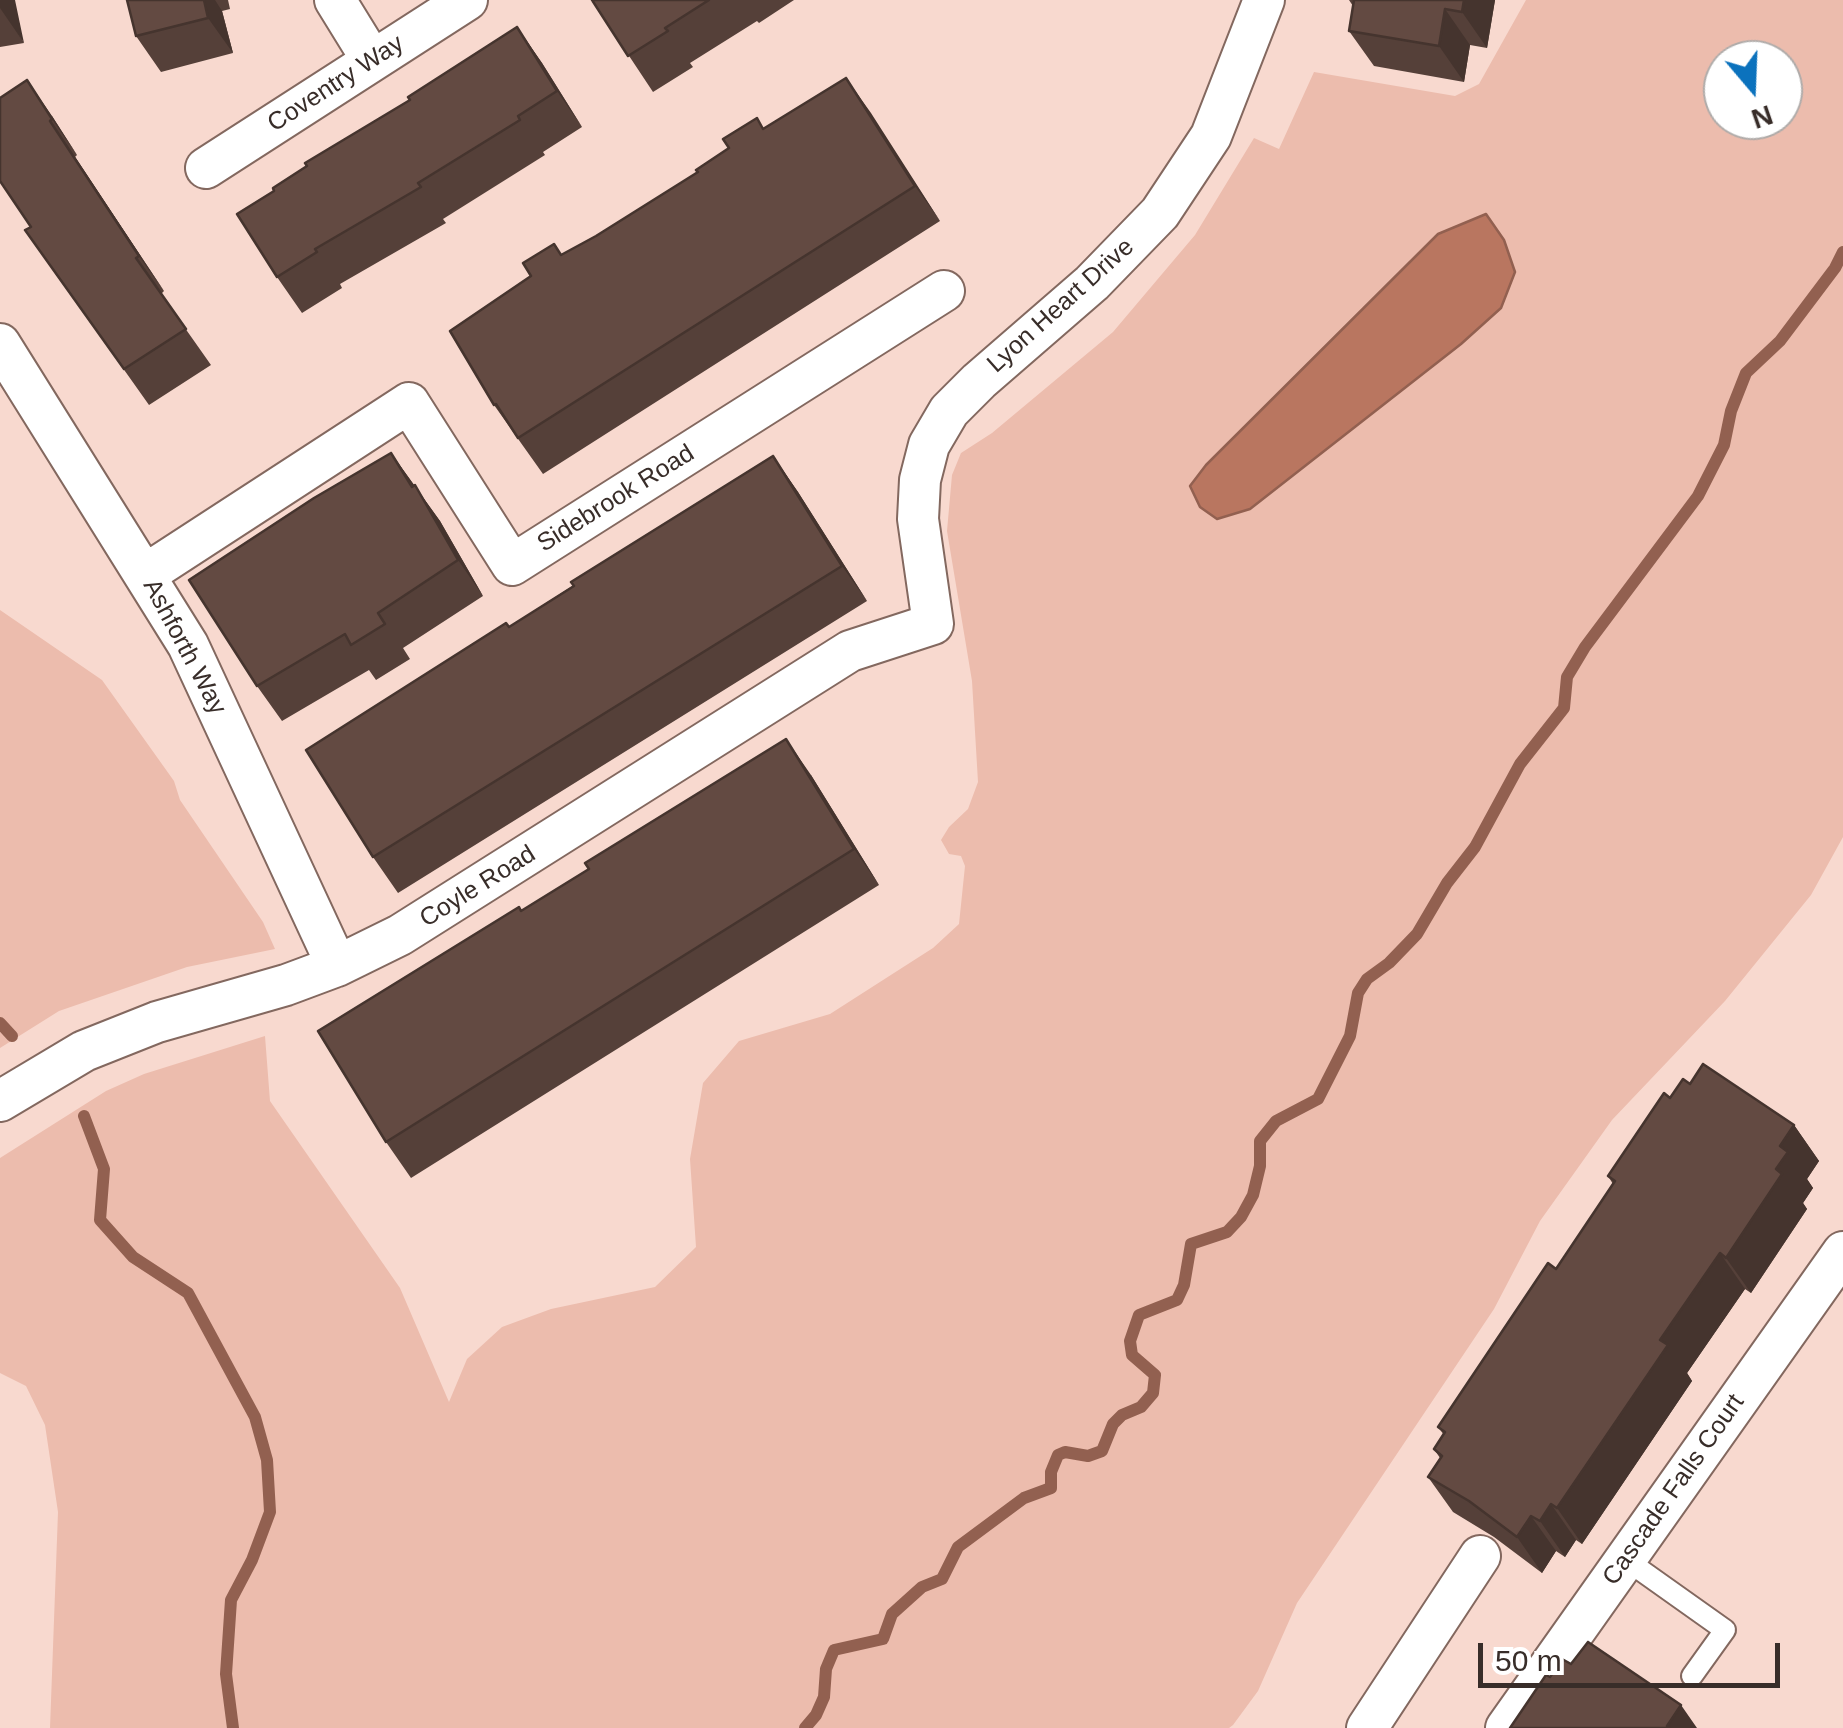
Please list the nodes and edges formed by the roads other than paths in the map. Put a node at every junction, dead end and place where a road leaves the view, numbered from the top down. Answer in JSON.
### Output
{"nodes":[{"id":1,"x":335,"y":0,"type":"edge"},
{"id":2,"x":467,"y":0,"type":"edge"},
{"id":3,"x":1264,"y":0,"type":"edge"},
{"id":4,"x":372,"y":60,"type":"junction"},
{"id":5,"x":206,"y":168,"type":"dead end"},
{"id":6,"x":944,"y":291,"type":"dead end"},
{"id":7,"x":0,"y":344,"type":"edge"},
{"id":8,"x":146,"y":574,"type":"junction"},
{"id":9,"x":932,"y":624,"type":"joint"},
{"id":10,"x":337,"y":966,"type":"junction"},
{"id":11,"x":0,"y":1101,"type":"edge"},
{"id":12,"x":1843,"y":1252,"type":"edge"},
{"id":13,"x":1480,"y":1556,"type":"dead end"},
{"id":14,"x":1626,"y":1559,"type":"junction"},
{"id":15,"x":1692,"y":1676,"type":"dead end"},
{"id":16,"x":1367,"y":1728,"type":"edge"},
{"id":17,"x":1506,"y":1728,"type":"edge"}],
"edges":[{"from":1,"to":4,"type":"street"},
{"from":2,"to":4,"type":"street","name":"Coventry Way"},
{"from":3,"to":9,"type":"street","name":"Lyon Heart Drive"},
{"from":4,"to":5,"type":"street","name":"Coventry Way"},
{"from":6,"to":8,"type":"street","name":"Sidebrook Road"},
{"from":7,"to":8,"type":"street","name":"Ashforth Way"},
{"from":8,"to":10,"type":"street","name":"Ashforth Way"},
{"from":9,"to":10,"type":"street","name":"Coyle Road"},
{"from":10,"to":11,"type":"street","name":"Coyle Road"},
{"from":12,"to":14,"type":"street","name":"Cascade Falls Court"},
{"from":13,"to":16,"type":"street"},
{"from":14,"to":15,"type":"lane"},
{"from":14,"to":17,"type":"street","name":"Cascade Falls Court"}]}
